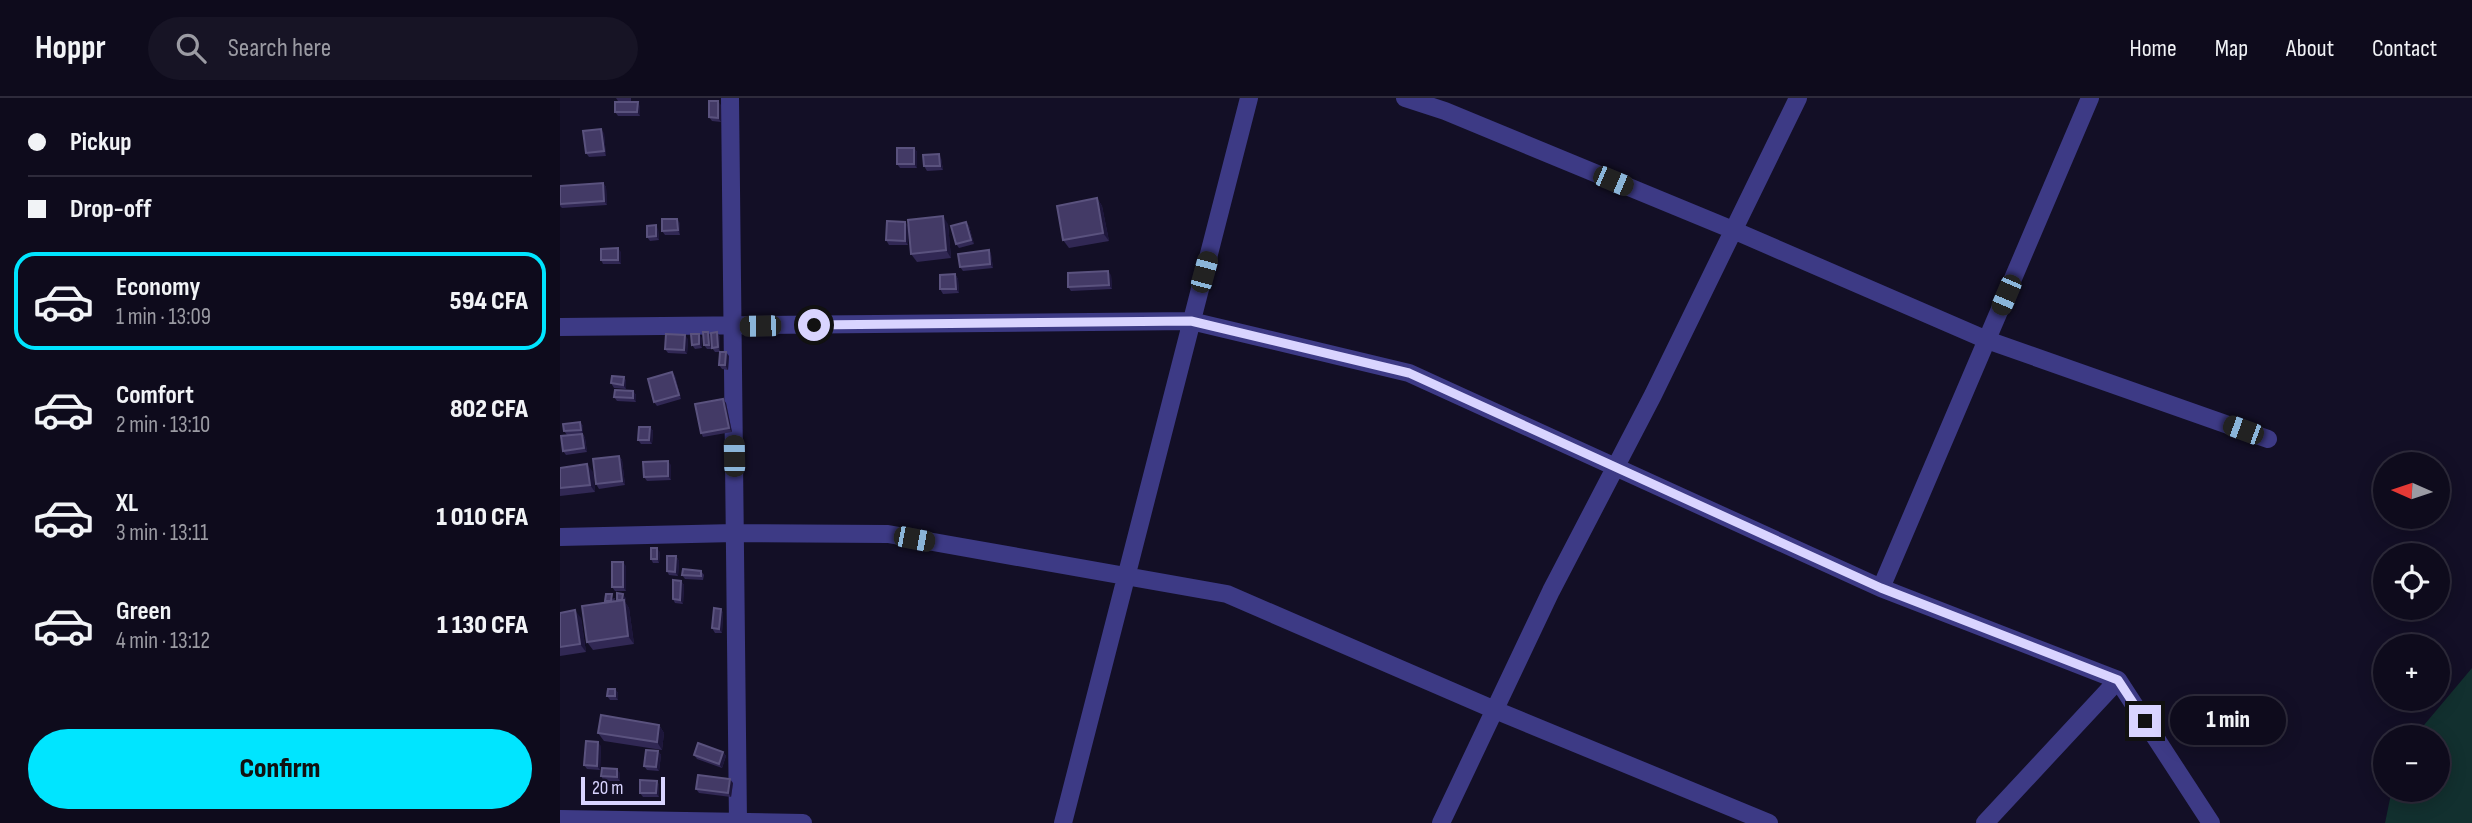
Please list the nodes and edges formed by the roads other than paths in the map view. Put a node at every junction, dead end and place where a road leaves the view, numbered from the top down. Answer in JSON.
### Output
{"nodes":[{"id":1,"x":730,"y":98,"type":"edge"},
{"id":2,"x":1249,"y":98,"type":"edge"},
{"id":3,"x":1405,"y":98,"type":"edge"},
{"id":4,"x":1798,"y":98,"type":"edge"},
{"id":5,"x":2090,"y":98,"type":"edge"},
{"id":6,"x":1733,"y":230,"type":"junction"},
{"id":7,"x":1191,"y":321,"type":"junction"},
{"id":8,"x":733,"y":326,"type":"junction"},
{"id":9,"x":560,"y":327,"type":"edge"},
{"id":10,"x":1987,"y":340,"type":"junction"},
{"id":11,"x":2268,"y":439,"type":"dead end"},
{"id":12,"x":1615,"y":468,"type":"junction"},
{"id":13,"x":735,"y":533,"type":"junction"},
{"id":14,"x":560,"y":537,"type":"edge"},
{"id":15,"x":1126,"y":578,"type":"junction"},
{"id":16,"x":1881,"y":588,"type":"junction"},
{"id":17,"x":2118,"y":680,"type":"junction"},
{"id":18,"x":1494,"y":710,"type":"junction"},
{"id":19,"x":560,"y":819,"type":"edge"},
{"id":20,"x":738,"y":822,"type":"edge"},
{"id":21,"x":803,"y":823,"type":"edge"},
{"id":22,"x":1063,"y":823,"type":"edge"},
{"id":23,"x":1441,"y":823,"type":"edge"},
{"id":24,"x":1769,"y":823,"type":"edge"},
{"id":25,"x":1986,"y":823,"type":"edge"},
{"id":26,"x":2211,"y":823,"type":"edge"}],
"edges":[{"from":1,"to":8,"type":"street"},
{"from":2,"to":7,"type":"street"},
{"from":3,"to":6,"type":"street"},
{"from":4,"to":6,"type":"street"},
{"from":5,"to":10,"type":"street"},
{"from":6,"to":10,"type":"street"},
{"from":6,"to":12,"type":"street"},
{"from":7,"to":8,"type":"street"},
{"from":7,"to":12,"type":"street"},
{"from":7,"to":15,"type":"street"},
{"from":8,"to":9,"type":"street"},
{"from":8,"to":13,"type":"street"},
{"from":10,"to":11,"type":"street"},
{"from":10,"to":16,"type":"street"},
{"from":12,"to":16,"type":"street"},
{"from":12,"to":18,"type":"street"},
{"from":13,"to":14,"type":"street"},
{"from":13,"to":15,"type":"street"},
{"from":13,"to":20,"type":"street"},
{"from":15,"to":18,"type":"street"},
{"from":15,"to":22,"type":"street"},
{"from":16,"to":17,"type":"street"},
{"from":17,"to":25,"type":"street"},
{"from":17,"to":26,"type":"street"},
{"from":18,"to":23,"type":"street"},
{"from":18,"to":24,"type":"street"},
{"from":19,"to":20,"type":"street"},
{"from":20,"to":21,"type":"street"}]}
